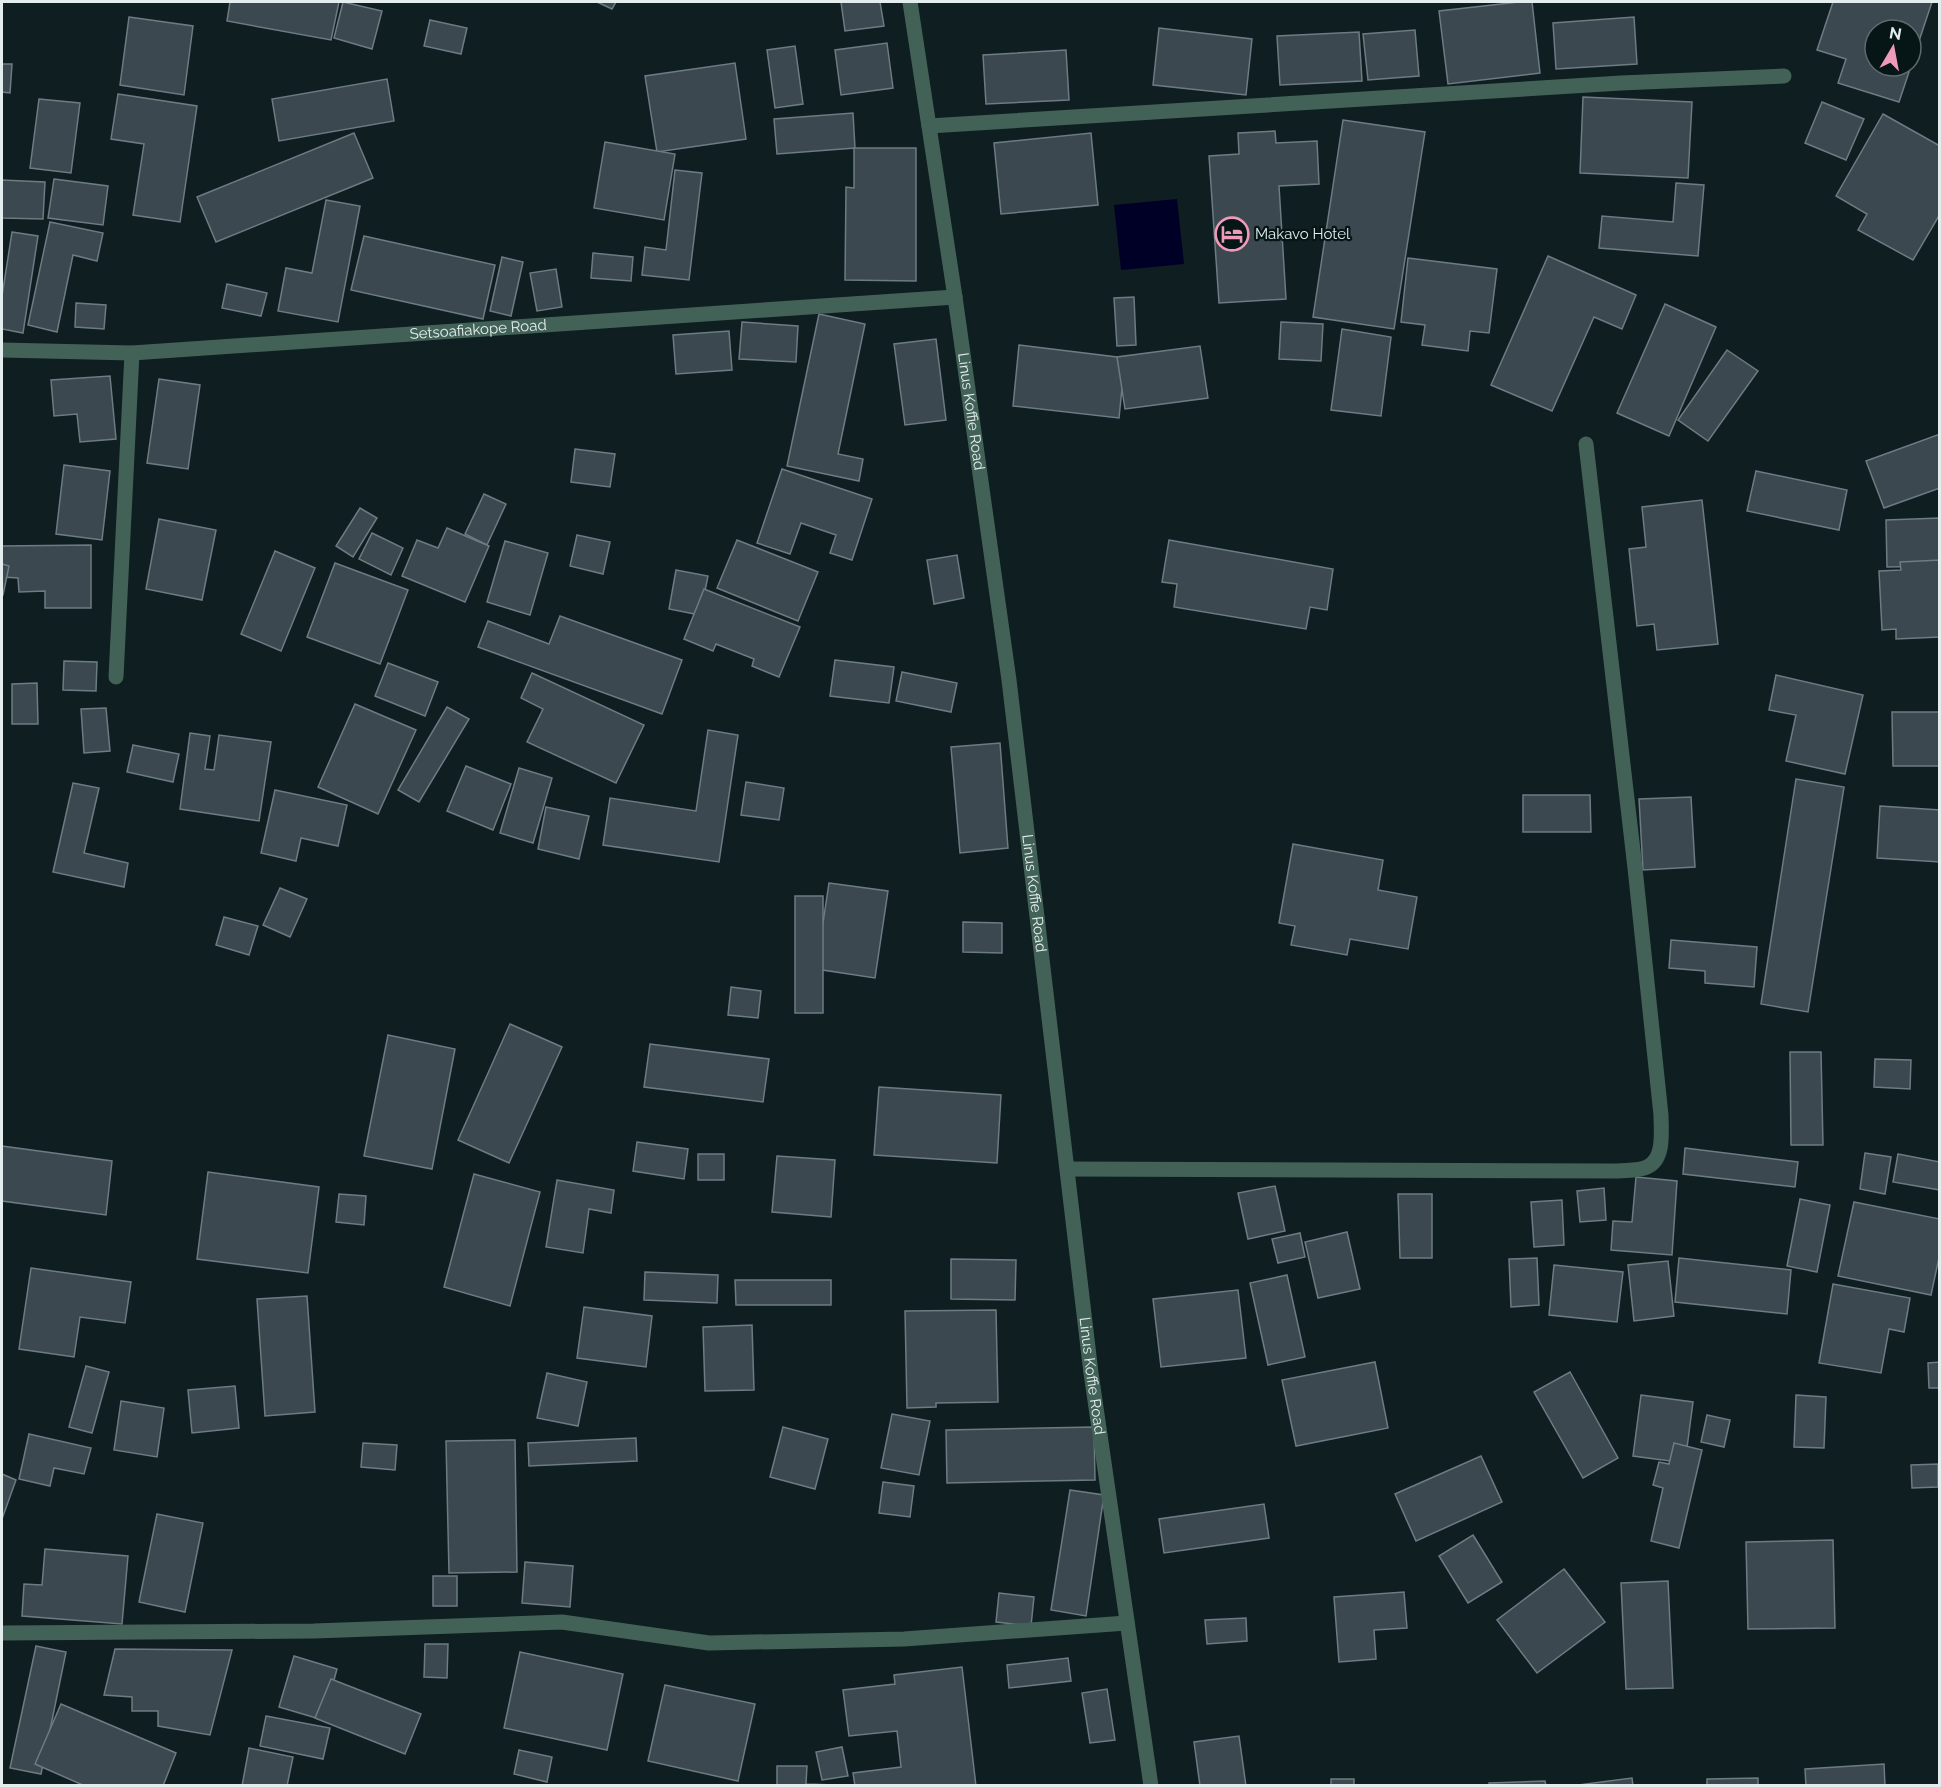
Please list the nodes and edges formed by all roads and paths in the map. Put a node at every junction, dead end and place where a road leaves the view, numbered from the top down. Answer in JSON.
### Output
{"nodes":[{"id":1,"x":910,"y":2,"type":"edge"},
{"id":2,"x":1784,"y":76,"type":"dead end"},
{"id":3,"x":929,"y":126,"type":"junction"},
{"id":4,"x":955,"y":297,"type":"junction"},
{"id":5,"x":2,"y":350,"type":"edge"},
{"id":6,"x":132,"y":353,"type":"junction"},
{"id":7,"x":1586,"y":444,"type":"dead end"},
{"id":8,"x":116,"y":677,"type":"dead end"},
{"id":9,"x":1068,"y":1169,"type":"junction"},
{"id":10,"x":1127,"y":1623,"type":"junction"},
{"id":11,"x":2,"y":1633,"type":"edge"},
{"id":12,"x":1151,"y":1785,"type":"edge"}],
"edges":[{"from":1,"to":3,"type":"street","name":"Linus Koffie Road"},
{"from":2,"to":3,"type":"street"},
{"from":3,"to":4,"type":"street","name":"Linus Koffie Road"},
{"from":4,"to":6,"type":"street","name":"Setsoafiakope Road"},
{"from":4,"to":9,"type":"street","name":"Linus Koffie Road"},
{"from":5,"to":6,"type":"street","name":"Setsoafiakope Road"},
{"from":6,"to":8,"type":"street"},
{"from":7,"to":9,"type":"street"},
{"from":9,"to":10,"type":"street","name":"Linus Koffie Road"},
{"from":10,"to":11,"type":"street"},
{"from":10,"to":12,"type":"street","name":"Linus Koffie Road"}]}
